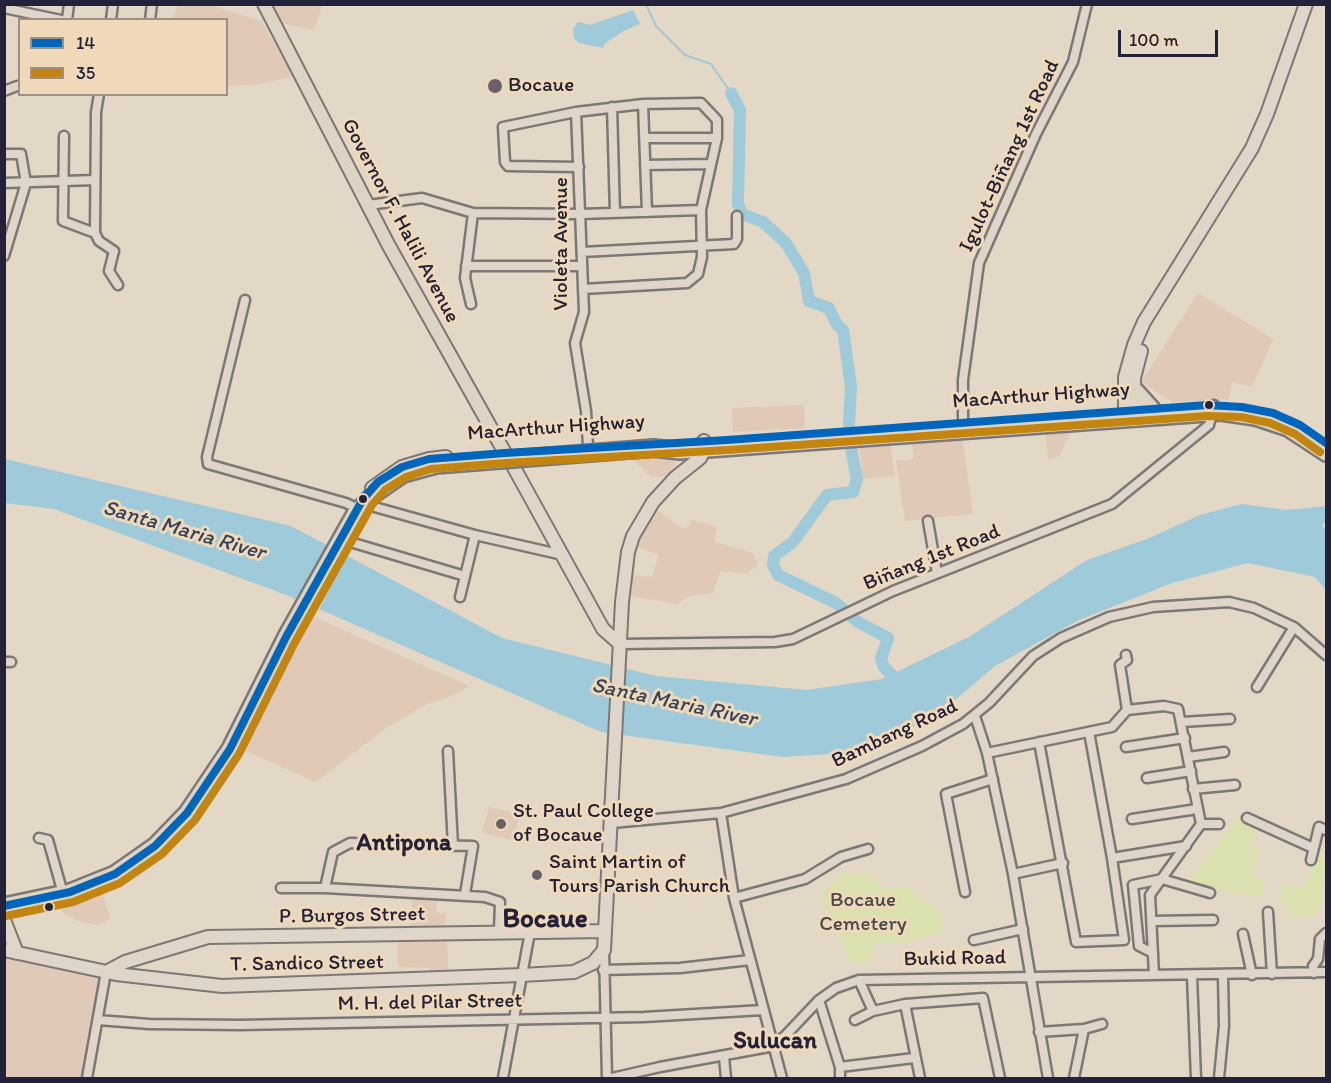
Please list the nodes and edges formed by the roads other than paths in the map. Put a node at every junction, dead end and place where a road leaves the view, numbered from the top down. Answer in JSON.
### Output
{"nodes":[{"id":1,"x":264,"y":4,"type":"edge"},
{"id":2,"x":1088,"y":4,"type":"edge"},
{"id":3,"x":1306,"y":4,"type":"edge"},
{"id":4,"x":4,"y":8,"type":"edge"},
{"id":5,"x":52,"y":18,"type":"edge"},
{"id":6,"x":17,"y":86,"type":"dead end"},
{"id":7,"x":4,"y":91,"type":"edge"},
{"id":8,"x":99,"y":96,"type":"edge"},
{"id":9,"x":643,"y":104,"type":"junction"},
{"id":10,"x":612,"y":107,"type":"junction"},
{"id":11,"x":576,"y":112,"type":"junction"},
{"id":12,"x":64,"y":136,"type":"dead end"},
{"id":13,"x":645,"y":138,"type":"junction"},
{"id":14,"x":717,"y":138,"type":"junction"},
{"id":15,"x":4,"y":154,"type":"edge"},
{"id":16,"x":710,"y":164,"type":"junction"},
{"id":17,"x":645,"y":165,"type":"junction"},
{"id":18,"x":579,"y":167,"type":"junction"},
{"id":19,"x":63,"y":180,"type":"junction"},
{"id":20,"x":95,"y":180,"type":"junction"},
{"id":21,"x":4,"y":183,"type":"edge"},
{"id":22,"x":26,"y":183,"type":"junction"},
{"id":23,"x":368,"y":205,"type":"junction"},
{"id":24,"x":701,"y":210,"type":"junction"},
{"id":25,"x":647,"y":212,"type":"junction"},
{"id":26,"x":473,"y":213,"type":"junction"},
{"id":27,"x":615,"y":213,"type":"junction"},
{"id":28,"x":581,"y":214,"type":"junction"},
{"id":29,"x":737,"y":216,"type":"dead end"},
{"id":30,"x":95,"y":233,"type":"junction"},
{"id":31,"x":701,"y":243,"type":"junction"},
{"id":32,"x":582,"y":252,"type":"junction"},
{"id":33,"x":4,"y":256,"type":"edge"},
{"id":34,"x":466,"y":266,"type":"junction"},
{"id":35,"x":582,"y":266,"type":"junction"},
{"id":36,"x":118,"y":285,"type":"dead end"},
{"id":37,"x":583,"y":289,"type":"junction"},
{"id":38,"x":1159,"y":299,"type":"junction"},
{"id":39,"x":245,"y":300,"type":"dead end"},
{"id":40,"x":471,"y":304,"type":"dead end"},
{"id":41,"x":1133,"y":388,"type":"junction"},
{"id":42,"x":1214,"y":408,"type":"junction"},
{"id":43,"x":1152,"y":409,"type":"junction"},
{"id":44,"x":1129,"y":415,"type":"junction"},
{"id":45,"x":962,"y":427,"type":"junction"},
{"id":46,"x":1326,"y":443,"type":"edge"},
{"id":47,"x":704,"y":445,"type":"junction"},
{"id":48,"x":588,"y":446,"type":"junction"},
{"id":49,"x":679,"y":447,"type":"junction"},
{"id":50,"x":505,"y":453,"type":"junction"},
{"id":51,"x":1326,"y":453,"type":"edge"},
{"id":52,"x":512,"y":464,"type":"junction"},
{"id":53,"x":366,"y":505,"type":"junction"},
{"id":54,"x":928,"y":521,"type":"dead end"},
{"id":55,"x":475,"y":535,"type":"junction"},
{"id":56,"x":343,"y":542,"type":"junction"},
{"id":57,"x":563,"y":555,"type":"junction"},
{"id":58,"x":937,"y":573,"type":"junction"},
{"id":59,"x":465,"y":576,"type":"junction"},
{"id":60,"x":460,"y":597,"type":"dead end"},
{"id":61,"x":1294,"y":627,"type":"junction"},
{"id":62,"x":620,"y":644,"type":"junction"},
{"id":63,"x":1126,"y":655,"type":"dead end"},
{"id":64,"x":1326,"y":655,"type":"edge"},
{"id":65,"x":1257,"y":687,"type":"dead end"},
{"id":66,"x":1127,"y":710,"type":"junction"},
{"id":67,"x":975,"y":716,"type":"junction"},
{"id":68,"x":1230,"y":719,"type":"dead end"},
{"id":69,"x":1182,"y":722,"type":"junction"},
{"id":70,"x":1089,"y":732,"type":"junction"},
{"id":71,"x":1185,"y":738,"type":"junction"},
{"id":72,"x":1039,"y":742,"type":"junction"},
{"id":73,"x":1126,"y":747,"type":"dead end"},
{"id":74,"x":448,"y":751,"type":"dead end"},
{"id":75,"x":1224,"y":752,"type":"dead end"},
{"id":76,"x":987,"y":753,"type":"junction"},
{"id":77,"x":1188,"y":757,"type":"junction"},
{"id":78,"x":1191,"y":771,"type":"junction"},
{"id":79,"x":1147,"y":778,"type":"dead end"},
{"id":80,"x":993,"y":779,"type":"junction"},
{"id":81,"x":1235,"y":785,"type":"dead end"},
{"id":82,"x":1193,"y":789,"type":"junction"},
{"id":83,"x":1197,"y":809,"type":"junction"},
{"id":84,"x":721,"y":813,"type":"junction"},
{"id":85,"x":1248,"y":818,"type":"dead end"},
{"id":86,"x":1132,"y":819,"type":"dead end"},
{"id":87,"x":612,"y":823,"type":"junction"},
{"id":88,"x":1201,"y":824,"type":"junction"},
{"id":89,"x":1219,"y":824,"type":"dead end"},
{"id":90,"x":1326,"y":830,"type":"edge"},
{"id":91,"x":39,"y":838,"type":"dead end"},
{"id":92,"x":453,"y":846,"type":"junction"},
{"id":93,"x":1186,"y":846,"type":"junction"},
{"id":94,"x":1313,"y":848,"type":"junction"},
{"id":95,"x":868,"y":849,"type":"dead end"},
{"id":96,"x":1112,"y":858,"type":"junction"},
{"id":97,"x":1311,"y":860,"type":"dead end"},
{"id":98,"x":1063,"y":863,"type":"junction"},
{"id":99,"x":1013,"y":874,"type":"junction"},
{"id":100,"x":1162,"y":879,"type":"junction"},
{"id":101,"x":281,"y":888,"type":"dead end"},
{"id":102,"x":325,"y":888,"type":"junction"},
{"id":103,"x":965,"y":892,"type":"dead end"},
{"id":104,"x":1209,"y":893,"type":"dead end"},
{"id":105,"x":465,"y":894,"type":"junction"},
{"id":106,"x":64,"y":897,"type":"junction"},
{"id":107,"x":734,"y":898,"type":"junction"},
{"id":108,"x":4,"y":906,"type":"edge"},
{"id":109,"x":1268,"y":912,"type":"dead end"},
{"id":110,"x":4,"y":913,"type":"edge"},
{"id":111,"x":1136,"y":914,"type":"junction"},
{"id":112,"x":1121,"y":915,"type":"junction"},
{"id":113,"x":4,"y":920,"type":"edge"},
{"id":114,"x":1213,"y":920,"type":"dead end"},
{"id":115,"x":1152,"y":921,"type":"junction"},
{"id":116,"x":1023,"y":929,"type":"junction"},
{"id":117,"x":605,"y":931,"type":"junction"},
{"id":118,"x":499,"y":932,"type":"junction"},
{"id":119,"x":530,"y":932,"type":"junction"},
{"id":120,"x":1326,"y":933,"type":"edge"},
{"id":121,"x":1243,"y":934,"type":"dead end"},
{"id":122,"x":974,"y":940,"type":"dead end"},
{"id":123,"x":604,"y":950,"type":"junction"},
{"id":124,"x":11,"y":952,"type":"edge"},
{"id":125,"x":1153,"y":953,"type":"junction"},
{"id":126,"x":750,"y":960,"type":"junction"},
{"id":127,"x":1272,"y":968,"type":"junction"},
{"id":128,"x":603,"y":970,"type":"junction"},
{"id":129,"x":1153,"y":970,"type":"junction"},
{"id":130,"x":1252,"y":970,"type":"junction"},
{"id":131,"x":1313,"y":970,"type":"junction"},
{"id":132,"x":106,"y":972,"type":"junction"},
{"id":133,"x":1031,"y":972,"type":"junction"},
{"id":134,"x":1326,"y":972,"type":"edge"},
{"id":135,"x":522,"y":975,"type":"junction"},
{"id":136,"x":1192,"y":976,"type":"junction"},
{"id":137,"x":1223,"y":976,"type":"junction"},
{"id":138,"x":859,"y":980,"type":"junction"},
{"id":139,"x":819,"y":1000,"type":"junction"},
{"id":140,"x":904,"y":1004,"type":"junction"},
{"id":141,"x":763,"y":1010,"type":"junction"},
{"id":142,"x":873,"y":1011,"type":"junction"},
{"id":143,"x":604,"y":1017,"type":"junction"},
{"id":144,"x":514,"y":1018,"type":"junction"},
{"id":145,"x":98,"y":1020,"type":"junction"},
{"id":146,"x":855,"y":1020,"type":"dead end"},
{"id":147,"x":1102,"y":1024,"type":"dead end"},
{"id":148,"x":1084,"y":1029,"type":"junction"},
{"id":149,"x":1039,"y":1032,"type":"junction"},
{"id":150,"x":774,"y":1045,"type":"junction"},
{"id":151,"x":724,"y":1057,"type":"junction"},
{"id":152,"x":914,"y":1058,"type":"junction"},
{"id":153,"x":840,"y":1067,"type":"junction"},
{"id":154,"x":631,"y":1076,"type":"edge"},
{"id":155,"x":87,"y":1078,"type":"edge"},
{"id":156,"x":503,"y":1078,"type":"edge"},
{"id":157,"x":607,"y":1078,"type":"edge"},
{"id":158,"x":612,"y":1078,"type":"edge"},
{"id":159,"x":726,"y":1078,"type":"edge"},
{"id":160,"x":782,"y":1078,"type":"edge"},
{"id":161,"x":840,"y":1078,"type":"edge"},
{"id":162,"x":920,"y":1078,"type":"edge"},
{"id":163,"x":1000,"y":1078,"type":"edge"},
{"id":164,"x":1048,"y":1078,"type":"edge"},
{"id":165,"x":1074,"y":1078,"type":"edge"},
{"id":166,"x":1196,"y":1078,"type":"edge"},
{"id":167,"x":1219,"y":1078,"type":"edge"}],
"edges":[{"from":1,"to":23,"type":"main road","name":"Governor F. Halili Avenue"},
{"from":2,"to":45,"type":"street","name":"Igulot-Biñang 1st Road"},
{"from":3,"to":38,"type":"main road"},
{"from":4,"to":5,"type":"street"},
{"from":6,"to":7,"type":"street"},
{"from":8,"to":20,"type":"street"},
{"from":9,"to":10,"type":"street"},
{"from":9,"to":13,"type":"street"},
{"from":9,"to":14,"type":"street"},
{"from":10,"to":11,"type":"street"},
{"from":10,"to":27,"type":"street"},
{"from":11,"to":18,"type":"street","name":"Violeta Avenue"},
{"from":11,"to":18,"type":"street"},
{"from":12,"to":19,"type":"street"},
{"from":13,"to":14,"type":"street"},
{"from":13,"to":17,"type":"street"},
{"from":14,"to":16,"type":"street"},
{"from":15,"to":22,"type":"street"},
{"from":16,"to":17,"type":"street"},
{"from":16,"to":24,"type":"street"},
{"from":17,"to":25,"type":"street"},
{"from":18,"to":28,"type":"street","name":"Violeta Avenue"},
{"from":19,"to":20,"type":"street"},
{"from":19,"to":22,"type":"street"},
{"from":19,"to":30,"type":"street"},
{"from":20,"to":30,"type":"street"},
{"from":21,"to":22,"type":"street"},
{"from":22,"to":33,"type":"street"},
{"from":23,"to":26,"type":"street"},
{"from":23,"to":50,"type":"main road","name":"Governor F. Halili Avenue"},
{"from":24,"to":25,"type":"street"},
{"from":24,"to":31,"type":"street"},
{"from":25,"to":27,"type":"street"},
{"from":26,"to":28,"type":"street"},
{"from":26,"to":34,"type":"street"},
{"from":27,"to":28,"type":"street"},
{"from":28,"to":32,"type":"street","name":"Violeta Avenue"},
{"from":29,"to":31,"type":"street"},
{"from":30,"to":36,"type":"street"},
{"from":31,"to":32,"type":"street"},
{"from":31,"to":37,"type":"street"},
{"from":32,"to":35,"type":"street","name":"Violeta Avenue"},
{"from":34,"to":35,"type":"street"},
{"from":34,"to":40,"type":"street"},
{"from":35,"to":37,"type":"street","name":"Violeta Avenue"},
{"from":37,"to":48,"type":"street","name":"Violeta Avenue"},
{"from":38,"to":41,"type":"main road"},
{"from":38,"to":44,"type":"main road"},
{"from":39,"to":53,"type":"street"},
{"from":41,"to":43,"type":"highway"},
{"from":41,"to":44,"type":"main road"},
{"from":42,"to":43,"type":"highway","name":"MacArthur Highway"},
{"from":42,"to":44,"type":"highway","name":"MacArthur Highway"},
{"from":42,"to":46,"type":"highway","name":"MacArthur Highway"},
{"from":42,"to":51,"type":"highway","name":"MacArthur Highway"},
{"from":42,"to":58,"type":"street","name":"Biñang 1st Road"},
{"from":43,"to":44,"type":"highway","name":"MacArthur Highway"},
{"from":44,"to":45,"type":"highway","name":"MacArthur Highway"},
{"from":45,"to":47,"type":"highway","name":"MacArthur Highway"},
{"from":47,"to":49,"type":"highway","name":"MacArthur Highway"},
{"from":47,"to":62,"type":"main road"},
{"from":48,"to":49,"type":"main road","name":"MacArthur Highway"},
{"from":48,"to":50,"type":"main road","name":"MacArthur Highway"},
{"from":49,"to":52,"type":"main road","name":"MacArthur Highway"},
{"from":49,"to":53,"type":"highway","bridge":true},
{"from":50,"to":53,"type":"main road","name":"MacArthur Highway"},
{"from":52,"to":53,"type":"main road","name":"MacArthur Highway"},
{"from":52,"to":57,"type":"main road"},
{"from":53,"to":55,"type":"street"},
{"from":53,"to":56,"type":"highway","name":"MacArthur Highway"},
{"from":54,"to":58,"type":"street"},
{"from":55,"to":57,"type":"street"},
{"from":55,"to":59,"type":"street"},
{"from":56,"to":59,"type":"street"},
{"from":56,"to":106,"type":"highway","name":"MacArthur Highway"},
{"from":57,"to":62,"type":"main road"},
{"from":58,"to":62,"type":"street","name":"Biñang 1st Road"},
{"from":59,"to":60,"type":"street"},
{"from":61,"to":64,"type":"street","name":"Bambang Road"},
{"from":61,"to":65,"type":"street"},
{"from":61,"to":67,"type":"street","name":"Bambang Road"},
{"from":62,"to":87,"type":"main road"},
{"from":63,"to":66,"type":"street"},
{"from":66,"to":69,"type":"street"},
{"from":66,"to":70,"type":"street"},
{"from":67,"to":76,"type":"street"},
{"from":67,"to":84,"type":"street","name":"Bambang Road"},
{"from":68,"to":69,"type":"street"},
{"from":69,"to":71,"type":"street"},
{"from":70,"to":72,"type":"street"},
{"from":70,"to":96,"type":"street"},
{"from":71,"to":73,"type":"street"},
{"from":71,"to":77,"type":"street"},
{"from":72,"to":76,"type":"street"},
{"from":72,"to":98,"type":"street"},
{"from":74,"to":92,"type":"street"},
{"from":75,"to":77,"type":"street"},
{"from":76,"to":80,"type":"street"},
{"from":77,"to":78,"type":"street"},
{"from":78,"to":79,"type":"street"},
{"from":78,"to":82,"type":"street"},
{"from":80,"to":99,"type":"street"},
{"from":80,"to":103,"type":"street"},
{"from":81,"to":82,"type":"street"},
{"from":82,"to":83,"type":"street"},
{"from":83,"to":86,"type":"street"},
{"from":83,"to":88,"type":"street"},
{"from":84,"to":87,"type":"street","name":"Bambang Road"},
{"from":84,"to":107,"type":"street"},
{"from":85,"to":94,"type":"street"},
{"from":87,"to":117,"type":"main road"},
{"from":88,"to":89,"type":"street"},
{"from":88,"to":93,"type":"street"},
{"from":90,"to":94,"type":"street"},
{"from":91,"to":106,"type":"street"},
{"from":92,"to":102,"type":"street"},
{"from":92,"to":105,"type":"street"},
{"from":93,"to":96,"type":"street"},
{"from":93,"to":100,"type":"street"},
{"from":94,"to":97,"type":"street"},
{"from":95,"to":107,"type":"street"},
{"from":96,"to":112,"type":"street"},
{"from":98,"to":99,"type":"street"},
{"from":98,"to":112,"type":"street"},
{"from":99,"to":116,"type":"street"},
{"from":100,"to":104,"type":"street"},
{"from":100,"to":111,"type":"street"},
{"from":100,"to":115,"type":"street"},
{"from":101,"to":102,"type":"street"},
{"from":102,"to":105,"type":"street"},
{"from":105,"to":118,"type":"street"},
{"from":106,"to":108,"type":"highway","name":"MacArthur Highway"},
{"from":106,"to":110,"type":"highway","name":"MacArthur Highway"},
{"from":107,"to":126,"type":"street"},
{"from":109,"to":127,"type":"street"},
{"from":111,"to":112,"type":"street"},
{"from":111,"to":125,"type":"street"},
{"from":113,"to":124,"type":"main road"},
{"from":114,"to":115,"type":"street"},
{"from":115,"to":125,"type":"street"},
{"from":116,"to":122,"type":"street"},
{"from":116,"to":133,"type":"street"},
{"from":117,"to":119,"type":"main road","name":"P. Burgos Street"},
{"from":117,"to":123,"type":"main road"},
{"from":118,"to":119,"type":"main road","name":"P. Burgos Street"},
{"from":118,"to":132,"type":"main road","name":"P. Burgos Street"},
{"from":119,"to":135,"type":"street"},
{"from":120,"to":131,"type":"street"},
{"from":121,"to":130,"type":"street"},
{"from":123,"to":128,"type":"street"},
{"from":123,"to":135,"type":"main road","name":"T. Sandico Street"},
{"from":124,"to":132,"type":"main road","name":"T. Sandico Street"},
{"from":125,"to":129,"type":"street"},
{"from":126,"to":128,"type":"street"},
{"from":126,"to":141,"type":"street"},
{"from":127,"to":130,"type":"street","name":"Bukid Road"},
{"from":127,"to":131,"type":"street","name":"Bukid Road"},
{"from":128,"to":143,"type":"street"},
{"from":129,"to":133,"type":"street","name":"Bukid Road"},
{"from":129,"to":136,"type":"street","name":"Bukid Road"},
{"from":130,"to":137,"type":"street","name":"Bukid Road"},
{"from":131,"to":134,"type":"street","name":"Bukid Road"},
{"from":132,"to":135,"type":"main road","name":"T. Sandico Street"},
{"from":132,"to":145,"type":"street"},
{"from":133,"to":138,"type":"street","name":"Bukid Road"},
{"from":133,"to":149,"type":"street"},
{"from":135,"to":144,"type":"street"},
{"from":136,"to":137,"type":"street","name":"Bukid Road"},
{"from":136,"to":166,"type":"street"},
{"from":137,"to":167,"type":"street"},
{"from":138,"to":139,"type":"street","name":"Bukid Road"},
{"from":138,"to":142,"type":"street"},
{"from":139,"to":150,"type":"street","name":"Bukid Road"},
{"from":139,"to":153,"type":"street"},
{"from":140,"to":142,"type":"street"},
{"from":140,"to":152,"type":"street"},
{"from":140,"to":163,"type":"street"},
{"from":141,"to":143,"type":"street","name":"M. H. del Pilar Street"},
{"from":141,"to":150,"type":"street"},
{"from":142,"to":146,"type":"street"},
{"from":143,"to":144,"type":"street","name":"M. H. del Pilar Street"},
{"from":143,"to":157,"type":"street"},
{"from":144,"to":145,"type":"street","name":"M. H. del Pilar Street"},
{"from":144,"to":156,"type":"street"},
{"from":145,"to":155,"type":"street"},
{"from":147,"to":148,"type":"street"},
{"from":148,"to":149,"type":"street"},
{"from":148,"to":165,"type":"street"},
{"from":149,"to":164,"type":"street"},
{"from":150,"to":151,"type":"street"},
{"from":150,"to":160,"type":"street"},
{"from":151,"to":154,"type":"street"},
{"from":151,"to":159,"type":"street"},
{"from":152,"to":153,"type":"street"},
{"from":152,"to":162,"type":"street"},
{"from":153,"to":161,"type":"street"},
{"from":154,"to":158,"type":"street"}]}
